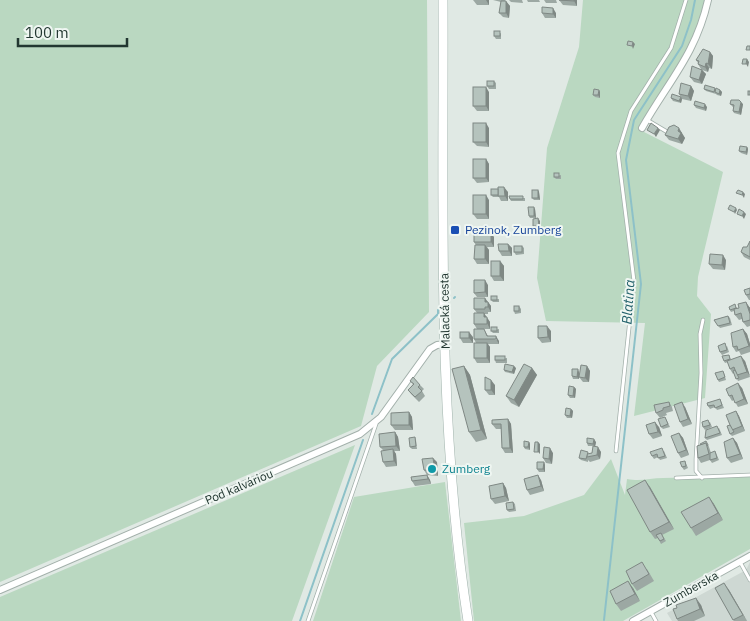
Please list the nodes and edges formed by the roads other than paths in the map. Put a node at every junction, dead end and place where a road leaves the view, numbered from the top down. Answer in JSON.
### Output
{"nodes":[{"id":1,"x":443,"y":0,"type":"edge"},
{"id":2,"x":686,"y":0,"type":"edge"},
{"id":3,"x":708,"y":0,"type":"edge"},
{"id":4,"x":646,"y":120,"type":"junction"},
{"id":5,"x":642,"y":128,"type":"dead end"},
{"id":6,"x":669,"y":133,"type":"edge"},
{"id":7,"x":703,"y":320,"type":"dead end"},
{"id":8,"x":446,"y":344,"type":"junction"},
{"id":9,"x":376,"y":423,"type":"junction"},
{"id":10,"x":616,"y":450,"type":"dead end"},
{"id":11,"x":750,"y":475,"type":"edge"},
{"id":12,"x":676,"y":478,"type":"dead end"},
{"id":13,"x":702,"y":478,"type":"junction"},
{"id":14,"x":750,"y":556,"type":"edge"},
{"id":15,"x":740,"y":562,"type":"junction"},
{"id":16,"x":750,"y":580,"type":"edge"},
{"id":17,"x":0,"y":590,"type":"edge"},
{"id":18,"x":651,"y":611,"type":"junction"},
{"id":19,"x":308,"y":621,"type":"edge"},
{"id":20,"x":468,"y":621,"type":"edge"},
{"id":21,"x":633,"y":621,"type":"edge"},
{"id":22,"x":656,"y":621,"type":"edge"}],
"edges":[{"from":1,"to":8,"type":"main road","name":"Malacká cesta"},
{"from":2,"to":10,"type":"lane"},
{"from":3,"to":4,"type":"street"},
{"from":4,"to":5,"type":"street"},
{"from":4,"to":6,"type":"lane"},
{"from":7,"to":13,"type":"lane"},
{"from":8,"to":9,"type":"street","name":"Pod kalváriou"},
{"from":8,"to":20,"type":"main road","name":"Malacká cesta"},
{"from":9,"to":17,"type":"street","name":"Pod kalváriou"},
{"from":9,"to":19,"type":"lane"},
{"from":11,"to":13,"type":"lane"},
{"from":12,"to":13,"type":"lane"},
{"from":14,"to":15,"type":"street","name":"Zumberska"},
{"from":15,"to":16,"type":"lane"},
{"from":15,"to":18,"type":"street","name":"Zumberska"},
{"from":18,"to":21,"type":"street","name":"Zumberska"},
{"from":18,"to":22,"type":"lane"}]}
